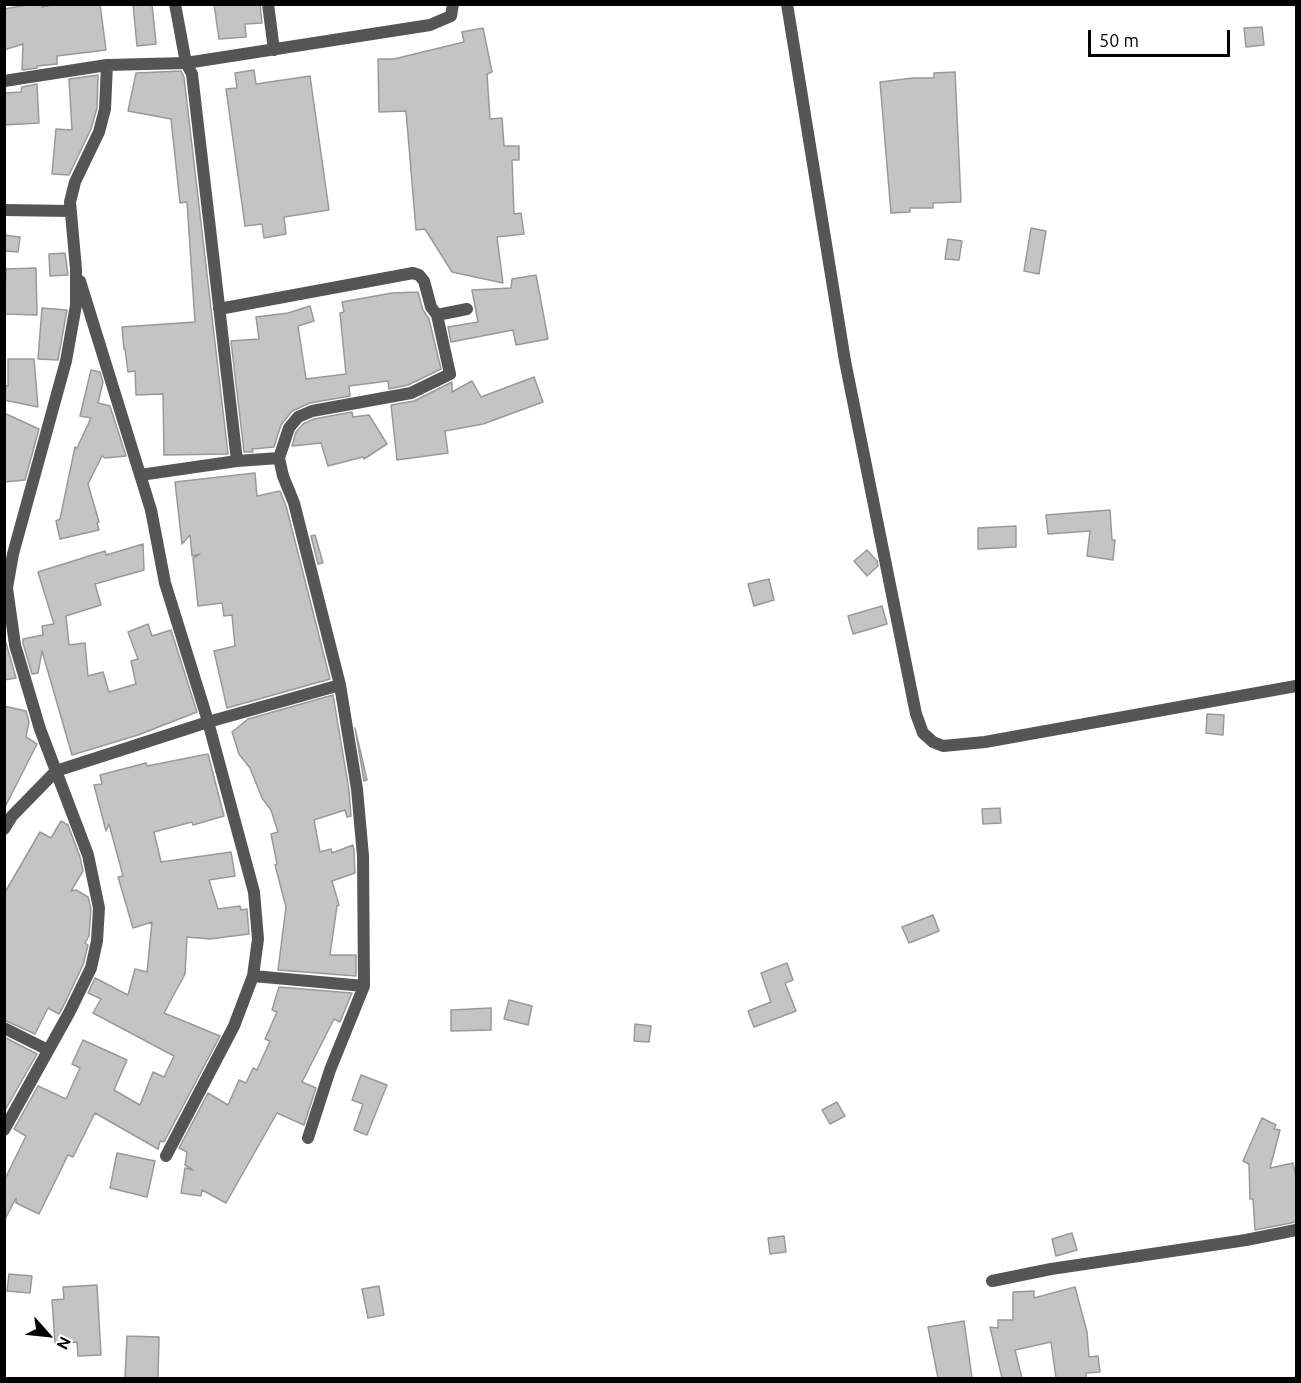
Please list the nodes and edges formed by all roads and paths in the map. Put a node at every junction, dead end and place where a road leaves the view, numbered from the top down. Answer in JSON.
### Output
{"nodes":[{"id":1,"x":175,"y":4,"type":"edge"},
{"id":2,"x":267,"y":4,"type":"edge"},
{"id":3,"x":453,"y":4,"type":"edge"},
{"id":4,"x":787,"y":4,"type":"edge"},
{"id":5,"x":274,"y":50,"type":"junction"},
{"id":6,"x":186,"y":63,"type":"junction"},
{"id":7,"x":107,"y":65,"type":"junction"},
{"id":8,"x":4,"y":81,"type":"edge"},
{"id":9,"x":4,"y":210,"type":"edge"},
{"id":10,"x":71,"y":211,"type":"junction"},
{"id":11,"x":76,"y":269,"type":"junction"},
{"id":12,"x":219,"y":309,"type":"junction"},
{"id":13,"x":467,"y":309,"type":"dead end"},
{"id":14,"x":437,"y":315,"type":"junction"},
{"id":15,"x":279,"y":458,"type":"junction"},
{"id":16,"x":237,"y":461,"type":"junction"},
{"id":17,"x":140,"y":475,"type":"junction"},
{"id":18,"x":4,"y":627,"type":"edge"},
{"id":19,"x":15,"y":645,"type":"junction"},
{"id":20,"x":340,"y":685,"type":"junction"},
{"id":21,"x":1296,"y":686,"type":"edge"},
{"id":22,"x":208,"y":723,"type":"junction"},
{"id":23,"x":56,"y":771,"type":"junction"},
{"id":24,"x":4,"y":829,"type":"edge"},
{"id":25,"x":253,"y":976,"type":"junction"},
{"id":26,"x":364,"y":987,"type":"junction"},
{"id":27,"x":4,"y":1028,"type":"edge"},
{"id":28,"x":48,"y":1050,"type":"junction"},
{"id":29,"x":4,"y":1130,"type":"edge"},
{"id":30,"x":308,"y":1138,"type":"dead end"},
{"id":31,"x":166,"y":1156,"type":"dead end"},
{"id":32,"x":1296,"y":1230,"type":"edge"},
{"id":33,"x":992,"y":1281,"type":"dead end"}],
"edges":[{"from":1,"to":6,"type":"street"},
{"from":2,"to":5,"type":"street"},
{"from":3,"to":5,"type":"street"},
{"from":4,"to":21,"type":"street"},
{"from":5,"to":6,"type":"street"},
{"from":6,"to":7,"type":"street"},
{"from":6,"to":12,"type":"street"},
{"from":7,"to":8,"type":"street"},
{"from":7,"to":10,"type":"street"},
{"from":9,"to":10,"type":"street"},
{"from":10,"to":11,"type":"street"},
{"from":11,"to":17,"type":"street"},
{"from":11,"to":19,"type":"street"},
{"from":12,"to":14,"type":"street"},
{"from":12,"to":16,"type":"street"},
{"from":13,"to":14,"type":"street"},
{"from":14,"to":15,"type":"street"},
{"from":15,"to":16,"type":"street"},
{"from":15,"to":20,"type":"street"},
{"from":16,"to":17,"type":"street"},
{"from":17,"to":22,"type":"street"},
{"from":18,"to":19,"type":"street"},
{"from":19,"to":23,"type":"street"},
{"from":20,"to":22,"type":"street"},
{"from":20,"to":26,"type":"street"},
{"from":22,"to":23,"type":"street"},
{"from":22,"to":25,"type":"street"},
{"from":23,"to":24,"type":"street"},
{"from":23,"to":28,"type":"street"},
{"from":25,"to":26,"type":"street"},
{"from":25,"to":31,"type":"street"},
{"from":26,"to":30,"type":"street"},
{"from":27,"to":28,"type":"street"},
{"from":28,"to":29,"type":"street"},
{"from":32,"to":33,"type":"street"}]}
